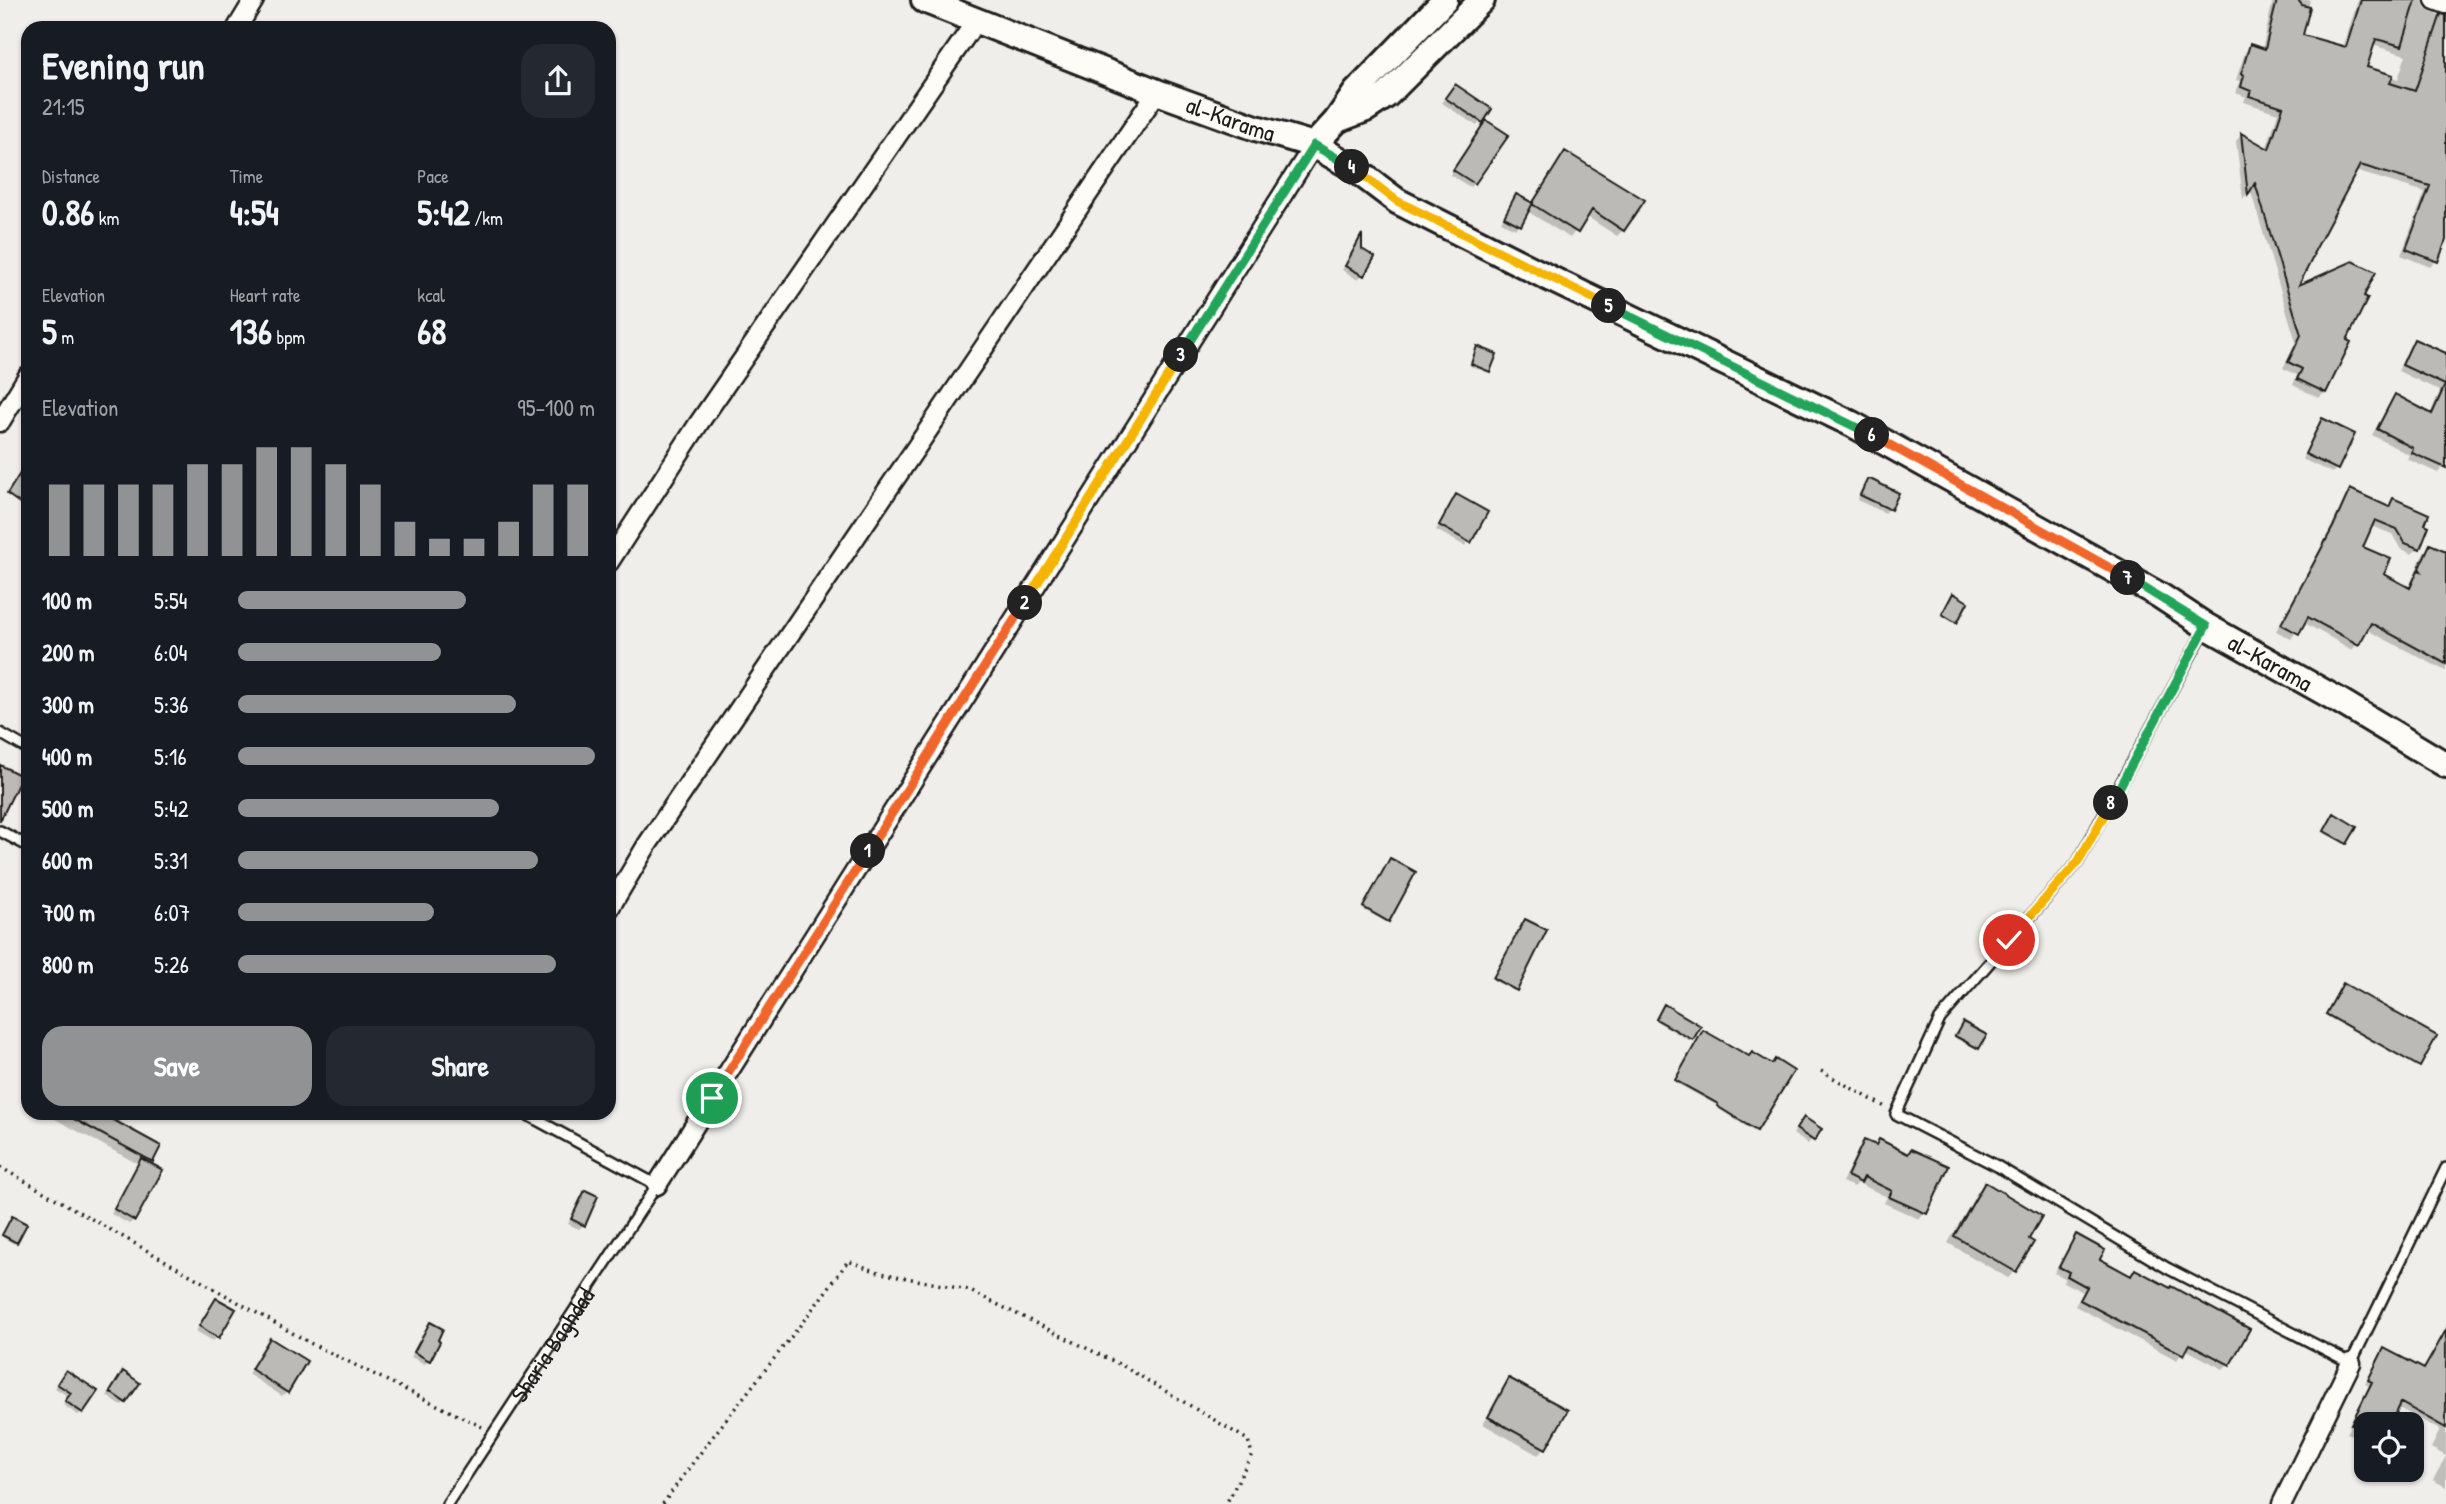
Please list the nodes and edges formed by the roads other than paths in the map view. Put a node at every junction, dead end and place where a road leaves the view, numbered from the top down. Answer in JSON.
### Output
{"nodes":[{"id":1,"x":254,"y":0,"type":"edge"},
{"id":2,"x":924,"y":0,"type":"edge"},
{"id":3,"x":1444,"y":0,"type":"edge"},
{"id":4,"x":1482,"y":0,"type":"edge"},
{"id":5,"x":2435,"y":0,"type":"edge"},
{"id":6,"x":2446,"y":4,"type":"edge"},
{"id":7,"x":976,"y":20,"type":"junction"},
{"id":8,"x":241,"y":21,"type":"edge"},
{"id":9,"x":1157,"y":92,"type":"junction"},
{"id":10,"x":1337,"y":120,"type":"junction"},
{"id":11,"x":1314,"y":145,"type":"junction"},
{"id":12,"x":21,"y":388,"type":"edge"},
{"id":13,"x":0,"y":422,"type":"edge"},
{"id":14,"x":616,"y":551,"type":"edge"},
{"id":15,"x":2206,"y":626,"type":"junction"},
{"id":16,"x":0,"y":733,"type":"edge"},
{"id":17,"x":21,"y":745,"type":"edge"},
{"id":18,"x":2446,"y":765,"type":"edge"},
{"id":19,"x":0,"y":831,"type":"edge"},
{"id":20,"x":21,"y":842,"type":"edge"},
{"id":21,"x":616,"y":897,"type":"edge"},
{"id":22,"x":537,"y":1120,"type":"edge"},
{"id":23,"x":2446,"y":1168,"type":"edge"},
{"id":24,"x":657,"y":1185,"type":"junction"},
{"id":25,"x":2351,"y":1363,"type":"junction"},
{"id":26,"x":447,"y":1504,"type":"edge"},
{"id":27,"x":2282,"y":1504,"type":"edge"}],
"edges":[{"from":1,"to":8,"type":"street"},
{"from":2,"to":7,"type":"main road","name":"al-Karama"},
{"from":3,"to":10,"type":"main road"},
{"from":4,"to":10,"type":"main road"},
{"from":5,"to":6,"type":"street"},
{"from":7,"to":9,"type":"main road","name":"al-Karama"},
{"from":7,"to":14,"type":"street"},
{"from":9,"to":11,"type":"main road","name":"al-Karama"},
{"from":9,"to":21,"type":"street"},
{"from":10,"to":11,"type":"main road"},
{"from":11,"to":15,"type":"main road","name":"al-Karama"},
{"from":11,"to":24,"type":"street"},
{"from":12,"to":13,"type":"street"},
{"from":15,"to":18,"type":"main road","name":"al-Karama"},
{"from":15,"to":25,"type":"lane"},
{"from":16,"to":17,"type":"lane"},
{"from":19,"to":20,"type":"lane"},
{"from":22,"to":24,"type":"lane"},
{"from":23,"to":25,"type":"lane"},
{"from":24,"to":26,"type":"lane","name":"Sharia Baghdad"},
{"from":25,"to":27,"type":"street"}]}
